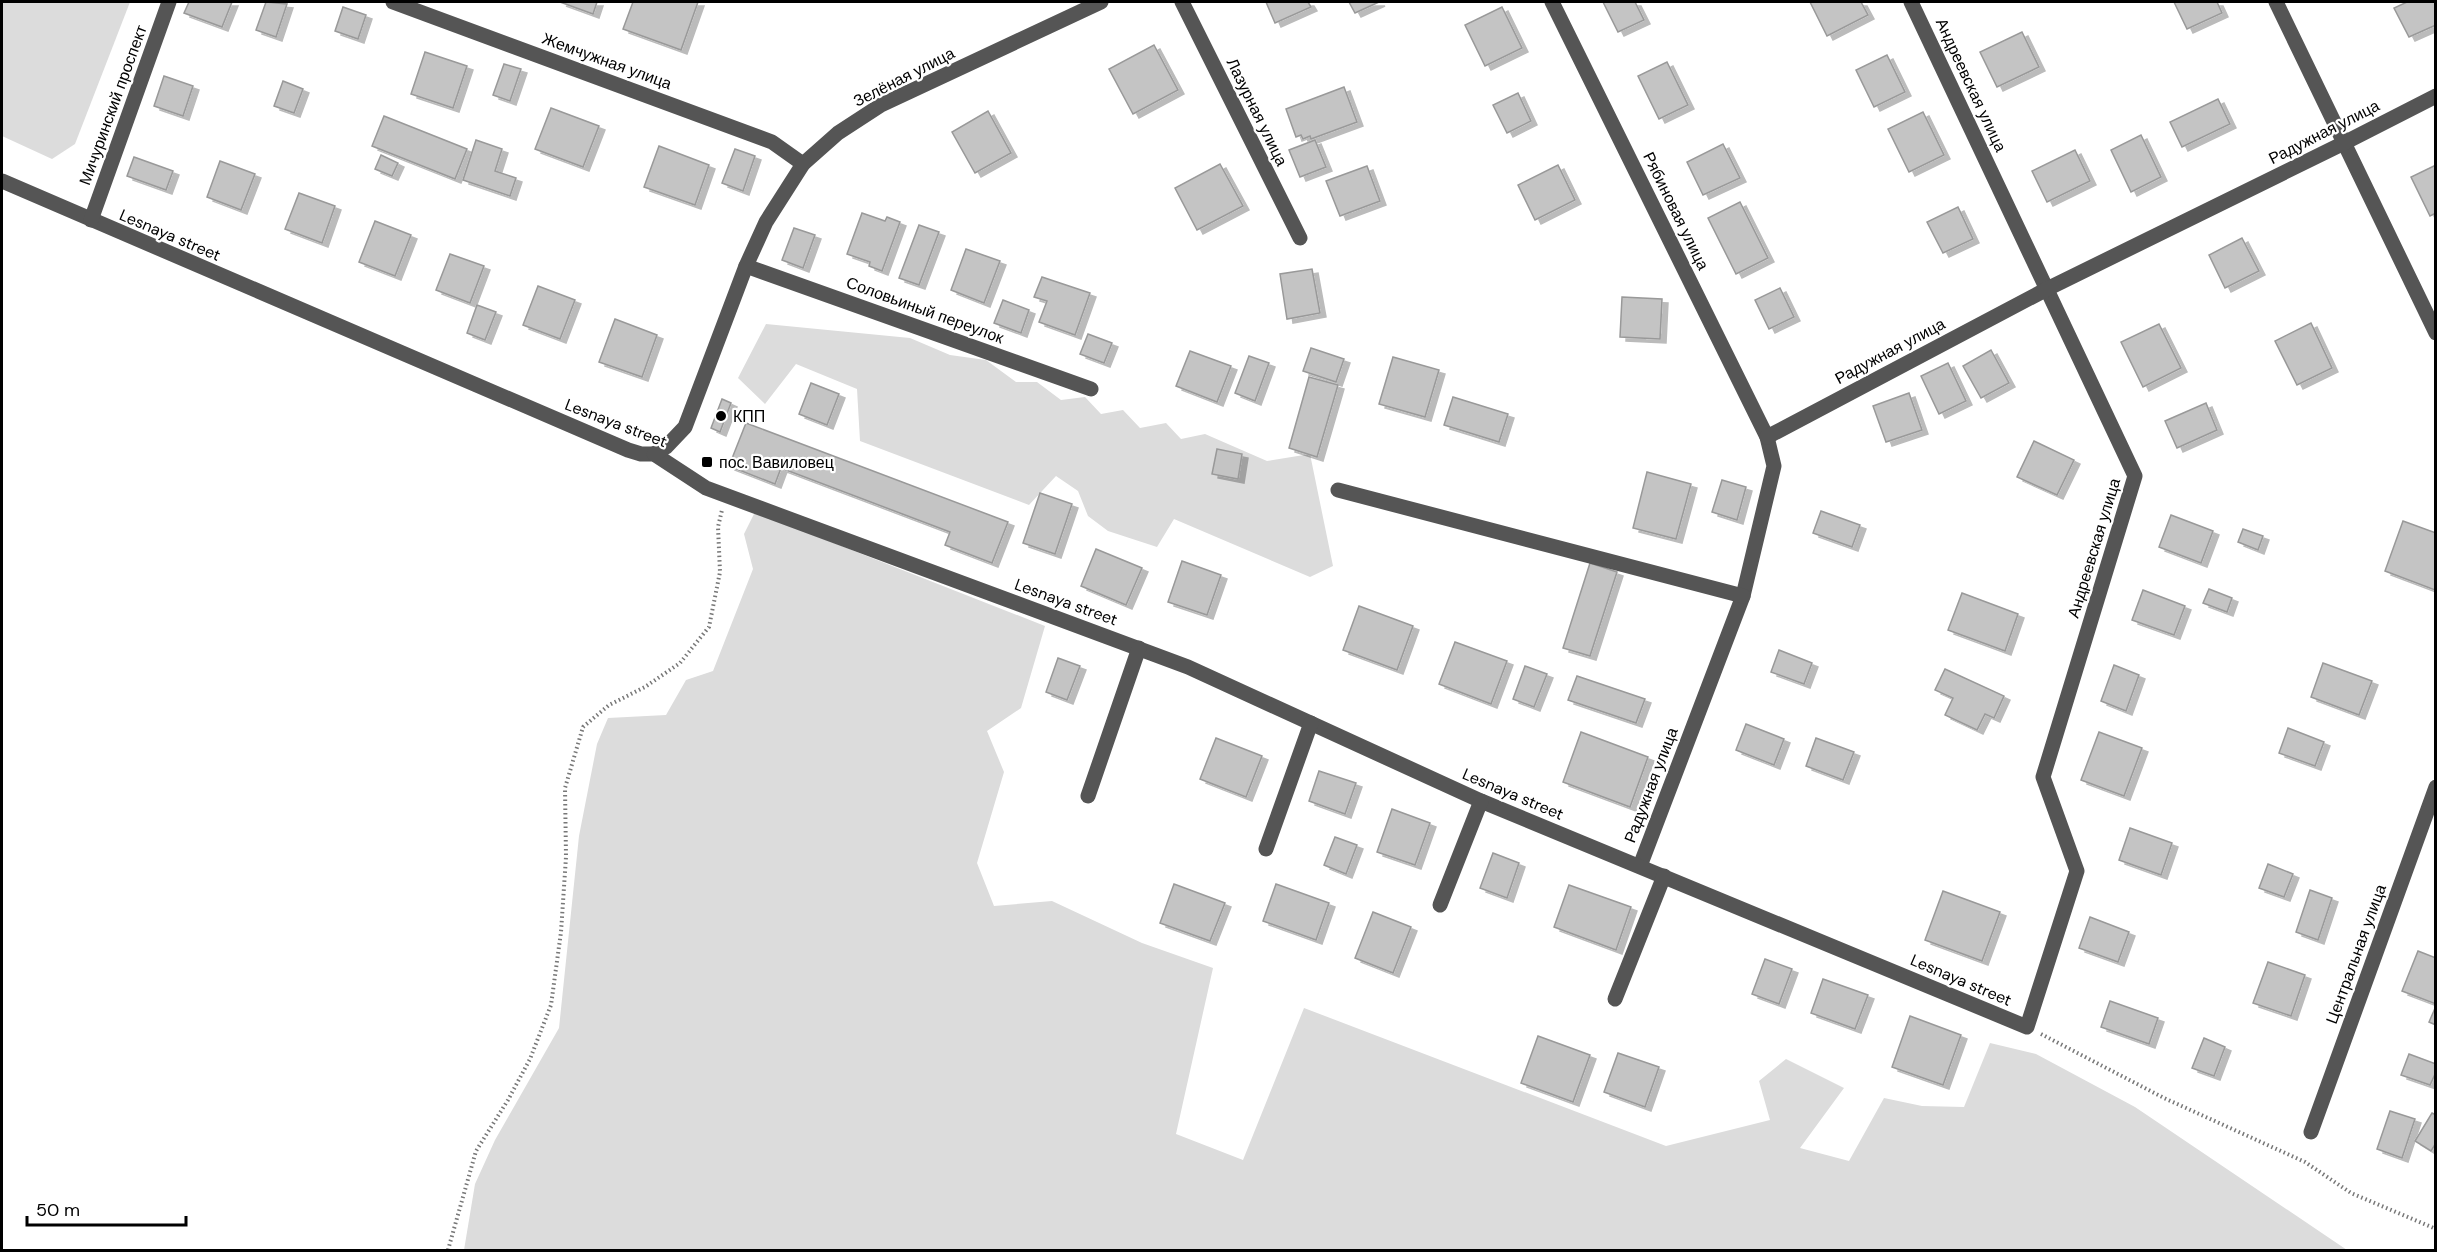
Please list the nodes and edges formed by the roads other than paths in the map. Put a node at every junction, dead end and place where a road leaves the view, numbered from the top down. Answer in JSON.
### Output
{"nodes":[{"id":1,"x":169,"y":2,"type":"edge"},
{"id":2,"x":393,"y":2,"type":"edge"},
{"id":3,"x":1101,"y":2,"type":"edge"},
{"id":4,"x":1182,"y":2,"type":"edge"},
{"id":5,"x":1552,"y":2,"type":"edge"},
{"id":6,"x":1911,"y":2,"type":"edge"},
{"id":7,"x":2276,"y":2,"type":"edge"},
{"id":8,"x":2436,"y":96,"type":"edge"},
{"id":9,"x":2344,"y":143,"type":"junction"},
{"id":10,"x":803,"y":164,"type":"junction"},
{"id":11,"x":2,"y":182,"type":"edge"},
{"id":12,"x":91,"y":220,"type":"junction"},
{"id":13,"x":1300,"y":238,"type":"dead end"},
{"id":14,"x":746,"y":266,"type":"junction"},
{"id":15,"x":2048,"y":289,"type":"junction"},
{"id":16,"x":2436,"y":333,"type":"edge"},
{"id":17,"x":1091,"y":389,"type":"dead end"},
{"id":18,"x":1767,"y":436,"type":"junction"},
{"id":19,"x":654,"y":454,"type":"junction"},
{"id":20,"x":1338,"y":490,"type":"dead end"},
{"id":21,"x":1743,"y":596,"type":"junction"},
{"id":22,"x":1138,"y":648,"type":"junction"},
{"id":23,"x":1311,"y":723,"type":"junction"},
{"id":24,"x":2436,"y":787,"type":"edge"},
{"id":25,"x":1088,"y":796,"type":"dead end"},
{"id":26,"x":1481,"y":801,"type":"junction"},
{"id":27,"x":1266,"y":849,"type":"dead end"},
{"id":28,"x":1640,"y":866,"type":"junction"},
{"id":29,"x":1664,"y":876,"type":"junction"},
{"id":30,"x":1440,"y":905,"type":"dead end"},
{"id":31,"x":1615,"y":999,"type":"dead end"},
{"id":32,"x":2027,"y":1027,"type":"joint"},
{"id":33,"x":2311,"y":1132,"type":"dead end"}],
"edges":[{"from":1,"to":12,"type":"street","name":"Мичуринский проспект"},
{"from":2,"to":10,"type":"street","name":"Жемчужная улица"},
{"from":3,"to":10,"type":"street","name":"Зелёная улица"},
{"from":4,"to":13,"type":"street","name":"Лазурная улица"},
{"from":5,"to":18,"type":"street","name":"Рябиновая улица"},
{"from":6,"to":15,"type":"street","name":"Андреевская улица"},
{"from":7,"to":9,"type":"street"},
{"from":8,"to":9,"type":"street","name":"Радужная улица"},
{"from":9,"to":15,"type":"street","name":"Радужная улица"},
{"from":9,"to":16,"type":"street"},
{"from":10,"to":14,"type":"street","name":"Зелёная улица"},
{"from":11,"to":12,"type":"street","name":"Lesnaya street"},
{"from":12,"to":19,"type":"street","name":"Lesnaya street"},
{"from":14,"to":17,"type":"street","name":"Соловьиный переулок"},
{"from":14,"to":19,"type":"street","name":"Зелёная улица"},
{"from":15,"to":18,"type":"street","name":"Радужная улица"},
{"from":15,"to":32,"type":"street","name":"Андреевская улица"},
{"from":18,"to":21,"type":"street","name":"Радужная улица"},
{"from":19,"to":22,"type":"street","name":"Lesnaya street"},
{"from":20,"to":21,"type":"street"},
{"from":21,"to":28,"type":"street","name":"Радужная улица"},
{"from":22,"to":23,"type":"street","name":"Lesnaya street"},
{"from":22,"to":25,"type":"street"},
{"from":23,"to":26,"type":"street","name":"Lesnaya street"},
{"from":23,"to":27,"type":"street"},
{"from":24,"to":33,"type":"street","name":"Центральная улица"},
{"from":26,"to":28,"type":"street","name":"Lesnaya street"},
{"from":26,"to":30,"type":"street"},
{"from":28,"to":29,"type":"street","name":"Lesnaya street"},
{"from":29,"to":31,"type":"street"},
{"from":29,"to":32,"type":"street","name":"Lesnaya street"}]}
